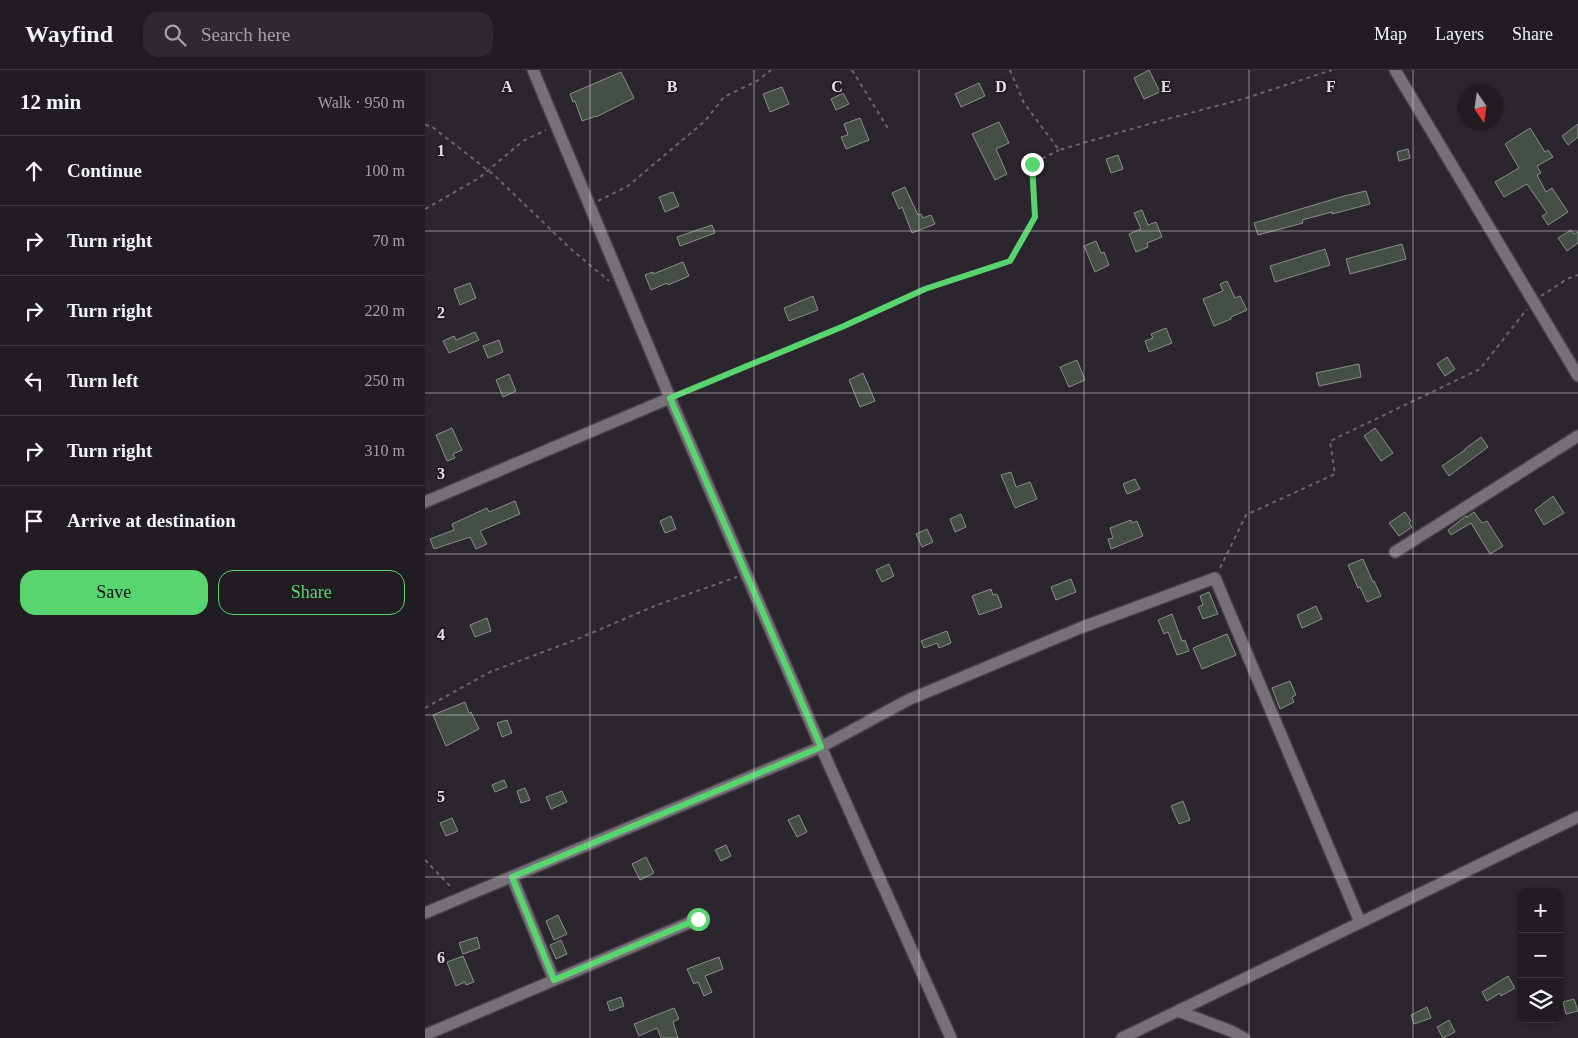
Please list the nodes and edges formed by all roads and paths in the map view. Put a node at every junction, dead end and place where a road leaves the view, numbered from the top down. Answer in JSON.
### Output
{"nodes":[{"id":1,"x":533,"y":70,"type":"edge"},
{"id":2,"x":771,"y":70,"type":"edge"},
{"id":3,"x":851,"y":70,"type":"edge"},
{"id":4,"x":1011,"y":70,"type":"edge"},
{"id":5,"x":1332,"y":70,"type":"edge"},
{"id":6,"x":1395,"y":70,"type":"edge"},
{"id":7,"x":425,"y":125,"type":"edge"},
{"id":8,"x":556,"y":125,"type":"junction"},
{"id":9,"x":889,"y":130,"type":"dead end"},
{"id":10,"x":1059,"y":150,"type":"junction"},
{"id":11,"x":488,"y":170,"type":"junction"},
{"id":12,"x":589,"y":205,"type":"junction"},
{"id":13,"x":425,"y":209,"type":"edge"},
{"id":14,"x":1578,"y":275,"type":"edge"},
{"id":15,"x":613,"y":284,"type":"dead end"},
{"id":16,"x":1532,"y":301,"type":"junction"},
{"id":17,"x":1578,"y":376,"type":"edge"},
{"id":18,"x":670,"y":398,"type":"junction"},
{"id":19,"x":1578,"y":436,"type":"edge"},
{"id":20,"x":425,"y":502,"type":"edge"},
{"id":21,"x":1395,"y":552,"type":"dead end"},
{"id":22,"x":746,"y":574,"type":"junction"},
{"id":23,"x":1215,"y":578,"type":"junction"},
{"id":24,"x":425,"y":708,"type":"edge"},
{"id":25,"x":821,"y":747,"type":"junction"},
{"id":26,"x":1578,"y":816,"type":"edge"},
{"id":27,"x":425,"y":860,"type":"edge"},
{"id":28,"x":512,"y":877,"type":"junction"},
{"id":29,"x":462,"y":898,"type":"junction"},
{"id":30,"x":425,"y":913,"type":"edge"},
{"id":31,"x":698,"y":919,"type":"dead end"},
{"id":32,"x":1360,"y":922,"type":"junction"},
{"id":33,"x":554,"y":980,"type":"junction"},
{"id":34,"x":1177,"y":1011,"type":"junction"},
{"id":35,"x":425,"y":1035,"type":"edge"},
{"id":36,"x":951,"y":1038,"type":"edge"},
{"id":37,"x":1122,"y":1038,"type":"edge"},
{"id":38,"x":1244,"y":1038,"type":"edge"}],
"edges":[{"from":1,"to":8,"type":"street"},
{"from":2,"to":12,"type":"path"},
{"from":3,"to":9,"type":"path"},
{"from":4,"to":10,"type":"path"},
{"from":5,"to":10,"type":"path"},
{"from":6,"to":16,"type":"street"},
{"from":7,"to":11,"type":"path"},
{"from":8,"to":11,"type":"path"},
{"from":8,"to":12,"type":"street"},
{"from":10,"to":18,"type":"path"},
{"from":11,"to":13,"type":"path"},
{"from":11,"to":15,"type":"path"},
{"from":12,"to":18,"type":"street"},
{"from":14,"to":16,"type":"path"},
{"from":16,"to":17,"type":"street"},
{"from":16,"to":23,"type":"path"},
{"from":18,"to":20,"type":"street"},
{"from":18,"to":22,"type":"street"},
{"from":19,"to":21,"type":"street"},
{"from":22,"to":24,"type":"path"},
{"from":22,"to":25,"type":"street"},
{"from":23,"to":25,"type":"street"},
{"from":23,"to":32,"type":"street"},
{"from":25,"to":28,"type":"street"},
{"from":25,"to":36,"type":"street"},
{"from":26,"to":32,"type":"street"},
{"from":27,"to":29,"type":"path"},
{"from":28,"to":29,"type":"street"},
{"from":28,"to":33,"type":"street"},
{"from":29,"to":30,"type":"street"},
{"from":31,"to":33,"type":"street"},
{"from":32,"to":34,"type":"street"},
{"from":33,"to":35,"type":"street"},
{"from":34,"to":37,"type":"street"},
{"from":34,"to":38,"type":"street"}]}
